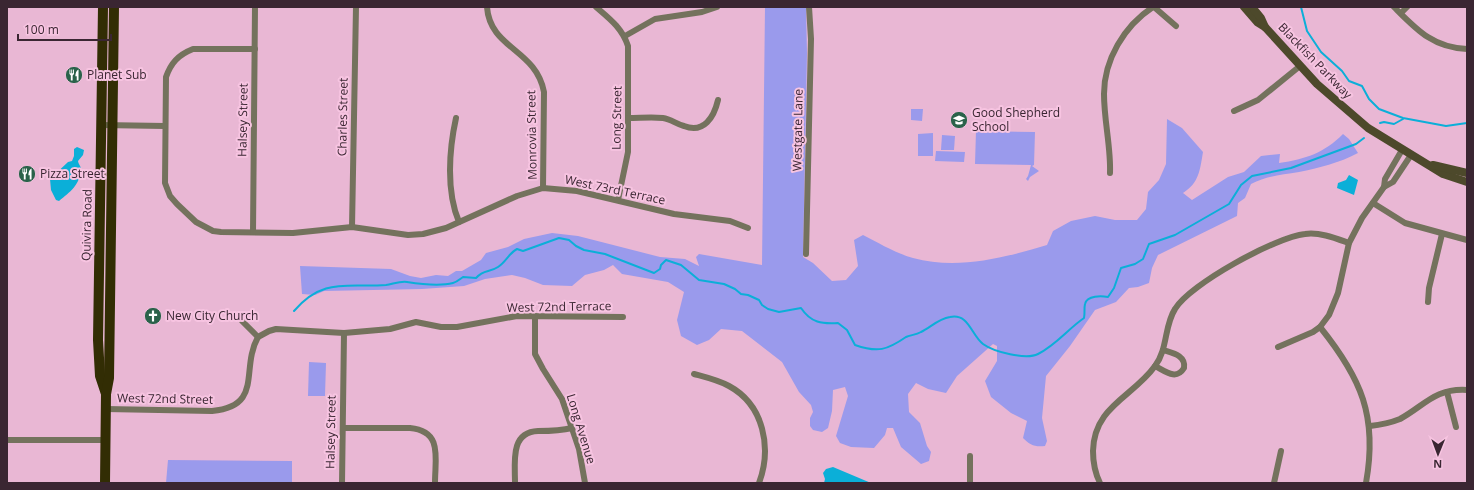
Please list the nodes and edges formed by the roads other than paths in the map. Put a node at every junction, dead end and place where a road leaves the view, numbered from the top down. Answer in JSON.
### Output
{"nodes":[{"id":1,"x":103,"y":7,"type":"edge"},
{"id":2,"x":114,"y":7,"type":"edge"},
{"id":3,"x":255,"y":7,"type":"edge"},
{"id":4,"x":356,"y":7,"type":"edge"},
{"id":5,"x":487,"y":7,"type":"edge"},
{"id":6,"x":596,"y":7,"type":"edge"},
{"id":7,"x":717,"y":7,"type":"edge"},
{"id":8,"x":809,"y":7,"type":"edge"},
{"id":9,"x":1153,"y":7,"type":"edge"},
{"id":10,"x":1244,"y":7,"type":"edge"},
{"id":11,"x":1252,"y":7,"type":"edge"},
{"id":12,"x":1394,"y":7,"type":"edge"},
{"id":13,"x":1407,"y":7,"type":"edge"},
{"id":14,"x":1401,"y":13,"type":"junction"},
{"id":15,"x":1176,"y":26,"type":"dead end"},
{"id":16,"x":1266,"y":27,"type":"junction"},
{"id":17,"x":625,"y":36,"type":"junction"},
{"id":18,"x":255,"y":49,"type":"junction"},
{"id":19,"x":1467,"y":49,"type":"edge"},
{"id":20,"x":1300,"y":66,"type":"junction"},
{"id":21,"x":718,"y":100,"type":"dead end"},
{"id":22,"x":1234,"y":111,"type":"dead end"},
{"id":23,"x":456,"y":118,"type":"dead end"},
{"id":24,"x":628,"y":118,"type":"junction"},
{"id":25,"x":100,"y":125,"type":"junction"},
{"id":26,"x":111,"y":125,"type":"junction"},
{"id":27,"x":165,"y":126,"type":"junction"},
{"id":28,"x":1402,"y":150,"type":"junction"},
{"id":29,"x":1411,"y":155,"type":"junction"},
{"id":30,"x":1429,"y":164,"type":"junction"},
{"id":31,"x":1110,"y":173,"type":"dead end"},
{"id":32,"x":1467,"y":173,"type":"edge"},
{"id":33,"x":1467,"y":182,"type":"edge"},
{"id":34,"x":1384,"y":187,"type":"junction"},
{"id":35,"x":543,"y":188,"type":"junction"},
{"id":36,"x":618,"y":200,"type":"junction"},
{"id":37,"x":1372,"y":203,"type":"junction"},
{"id":38,"x":458,"y":222,"type":"junction"},
{"id":39,"x":352,"y":227,"type":"junction"},
{"id":40,"x":748,"y":228,"type":"dead end"},
{"id":41,"x":253,"y":232,"type":"junction"},
{"id":42,"x":1442,"y":234,"type":"junction"},
{"id":43,"x":1467,"y":240,"type":"edge"},
{"id":44,"x":1349,"y":243,"type":"junction"},
{"id":45,"x":806,"y":254,"type":"dead end"},
{"id":46,"x":99,"y":261,"type":"junction"},
{"id":47,"x":110,"y":261,"type":"junction"},
{"id":48,"x":1428,"y":302,"type":"dead end"},
{"id":49,"x":535,"y":316,"type":"junction"},
{"id":50,"x":623,"y":317,"type":"dead end"},
{"id":51,"x":242,"y":321,"type":"dead end"},
{"id":52,"x":1320,"y":327,"type":"junction"},
{"id":53,"x":344,"y":333,"type":"junction"},
{"id":54,"x":258,"y":337,"type":"junction"},
{"id":55,"x":1278,"y":347,"type":"dead end"},
{"id":56,"x":1163,"y":350,"type":"junction"},
{"id":57,"x":1155,"y":366,"type":"junction"},
{"id":58,"x":694,"y":374,"type":"dead end"},
{"id":59,"x":1467,"y":390,"type":"edge"},
{"id":60,"x":1447,"y":392,"type":"junction"},
{"id":61,"x":106,"y":394,"type":"junction"},
{"id":62,"x":106,"y":410,"type":"junction"},
{"id":63,"x":1370,"y":426,"type":"junction"},
{"id":64,"x":1456,"y":427,"type":"dead end"},
{"id":65,"x":342,"y":428,"type":"junction"},
{"id":66,"x":572,"y":428,"type":"junction"},
{"id":67,"x":7,"y":440,"type":"edge"},
{"id":68,"x":106,"y":440,"type":"junction"},
{"id":69,"x":1281,"y":451,"type":"dead end"},
{"id":70,"x":970,"y":456,"type":"dead end"},
{"id":71,"x":105,"y":483,"type":"edge"},
{"id":72,"x":342,"y":483,"type":"edge"},
{"id":73,"x":435,"y":483,"type":"edge"},
{"id":74,"x":515,"y":483,"type":"edge"},
{"id":75,"x":584,"y":483,"type":"edge"},
{"id":76,"x":760,"y":483,"type":"edge"},
{"id":77,"x":970,"y":483,"type":"edge"},
{"id":78,"x":1100,"y":483,"type":"edge"},
{"id":79,"x":1274,"y":483,"type":"edge"},
{"id":80,"x":1366,"y":483,"type":"edge"}],
"edges":[{"from":1,"to":25,"type":"main road","name":"Quivira Road"},
{"from":2,"to":26,"type":"main road","name":"Quivira Road"},
{"from":3,"to":18,"type":"street","name":"Halsey Street"},
{"from":4,"to":39,"type":"street","name":"Charles Street"},
{"from":5,"to":35,"type":"street","name":"Monrovia Street"},
{"from":6,"to":17,"type":"street"},
{"from":7,"to":17,"type":"street"},
{"from":8,"to":45,"type":"street","name":"Westgate Lane"},
{"from":9,"to":15,"type":"street"},
{"from":9,"to":31,"type":"street"},
{"from":10,"to":16,"type":"main road","name":"Blackfish Parkway"},
{"from":11,"to":16,"type":"main road","name":"Blackfish Parkway"},
{"from":12,"to":14,"type":"street"},
{"from":13,"to":14,"type":"street"},
{"from":14,"to":19,"type":"street"},
{"from":16,"to":20,"type":"main road","name":"Blackfish Parkway"},
{"from":17,"to":24,"type":"street","name":"Long Street"},
{"from":18,"to":27,"type":"street","name":"West 73rd Terrace"},
{"from":18,"to":41,"type":"street","name":"Halsey Street"},
{"from":20,"to":22,"type":"street"},
{"from":20,"to":28,"type":"main road","name":"Blackfish Parkway"},
{"from":21,"to":24,"type":"street"},
{"from":23,"to":38,"type":"street"},
{"from":24,"to":36,"type":"street","name":"Long Street"},
{"from":25,"to":26,"type":"street"},
{"from":25,"to":46,"type":"main road","name":"Quivira Road"},
{"from":26,"to":27,"type":"street"},
{"from":26,"to":47,"type":"main road","name":"Quivira Road"},
{"from":27,"to":41,"type":"street","name":"West 73rd Terrace"},
{"from":28,"to":29,"type":"main road","name":"Blackfish Parkway"},
{"from":28,"to":34,"type":"street"},
{"from":29,"to":30,"type":"main road","name":"Blackfish Parkway"},
{"from":29,"to":34,"type":"street"},
{"from":30,"to":32,"type":"main road","name":"Blackfish Parkway"},
{"from":30,"to":33,"type":"main road","name":"Blackfish Parkway"},
{"from":34,"to":37,"type":"street"},
{"from":35,"to":36,"type":"street","name":"West 73rd Terrace"},
{"from":35,"to":38,"type":"street","name":"West 73rd Terrace"},
{"from":36,"to":40,"type":"street","name":"West 73rd Terrace"},
{"from":37,"to":42,"type":"street"},
{"from":37,"to":44,"type":"street"},
{"from":38,"to":39,"type":"street","name":"West 73rd Terrace"},
{"from":39,"to":41,"type":"street","name":"West 73rd Terrace"},
{"from":42,"to":43,"type":"street"},
{"from":42,"to":48,"type":"street"},
{"from":44,"to":52,"type":"street"},
{"from":44,"to":56,"type":"street"},
{"from":46,"to":47,"type":"main road"},
{"from":46,"to":61,"type":"main road","name":"Quivira Road"},
{"from":47,"to":61,"type":"main road","name":"Quivira Road"},
{"from":49,"to":50,"type":"street","name":"West 72nd Terrace"},
{"from":49,"to":53,"type":"street","name":"West 72nd Terrace"},
{"from":49,"to":66,"type":"street","name":"Long Avenue"},
{"from":51,"to":54,"type":"street"},
{"from":52,"to":55,"type":"street"},
{"from":52,"to":63,"type":"street"},
{"from":53,"to":54,"type":"street","name":"West 72nd Terrace"},
{"from":53,"to":65,"type":"street","name":"Halsey Street"},
{"from":54,"to":62,"type":"street","name":"West 72nd Street"},
{"from":56,"to":57,"type":"street"},
{"from":56,"to":57,"type":"street"},
{"from":57,"to":78,"type":"street"},
{"from":58,"to":76,"type":"street"},
{"from":59,"to":60,"type":"street"},
{"from":60,"to":63,"type":"street"},
{"from":60,"to":64,"type":"street"},
{"from":61,"to":62,"type":"main road","name":"Quivira Road"},
{"from":62,"to":68,"type":"main road","name":"Quivira Road"},
{"from":63,"to":80,"type":"street"},
{"from":65,"to":72,"type":"street","name":"Halsey Street"},
{"from":65,"to":73,"type":"street"},
{"from":66,"to":74,"type":"street"},
{"from":66,"to":75,"type":"street","name":"Long Avenue"},
{"from":67,"to":68,"type":"street"},
{"from":68,"to":71,"type":"main road","name":"Quivira Road"},
{"from":69,"to":79,"type":"street"},
{"from":70,"to":77,"type":"street"}]}
